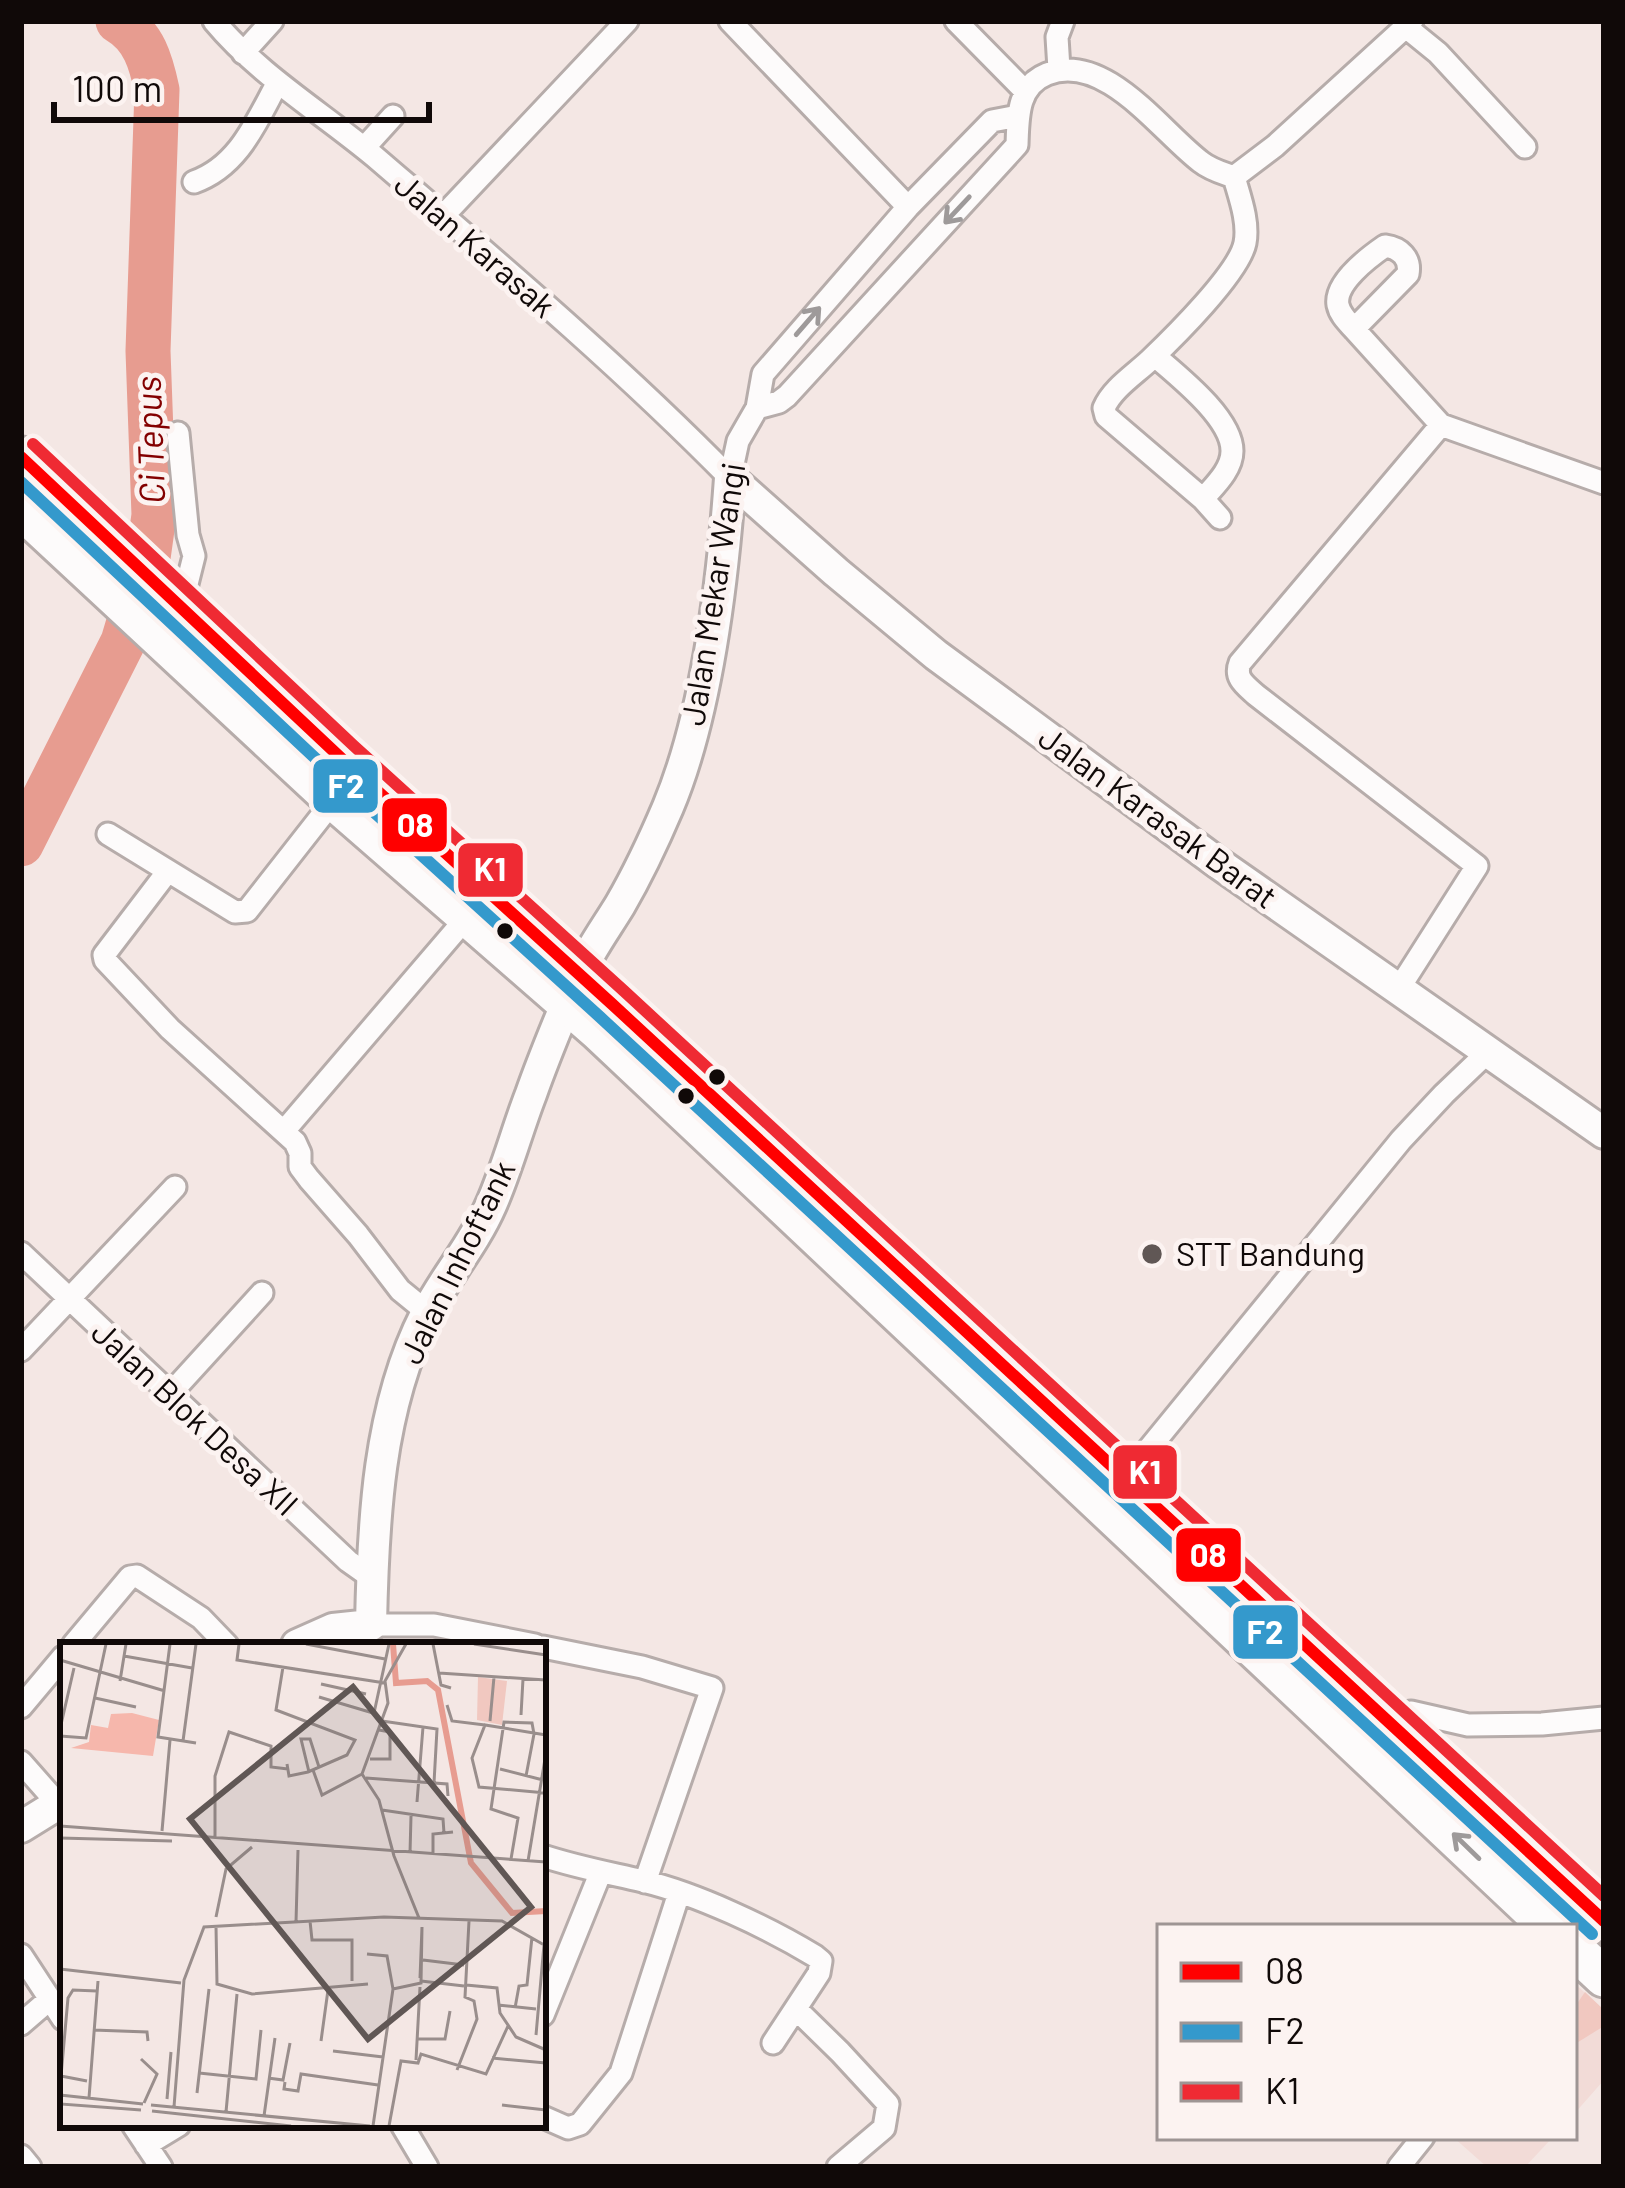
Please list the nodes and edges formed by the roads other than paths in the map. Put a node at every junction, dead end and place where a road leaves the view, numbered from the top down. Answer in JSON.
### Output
{"nodes":[{"id":1,"x":214,"y":21,"type":"edge"},
{"id":2,"x":272,"y":21,"type":"edge"},
{"id":3,"x":627,"y":21,"type":"edge"},
{"id":4,"x":730,"y":21,"type":"edge"},
{"id":5,"x":956,"y":21,"type":"edge"},
{"id":6,"x":1063,"y":21,"type":"edge"},
{"id":7,"x":1409,"y":24,"type":"edge"},
{"id":8,"x":243,"y":52,"type":"junction"},
{"id":9,"x":1059,"y":69,"type":"junction"},
{"id":10,"x":287,"y":89,"type":"junction"},
{"id":11,"x":1025,"y":91,"type":"junction"},
{"id":12,"x":393,"y":116,"type":"dead end"},
{"id":13,"x":1018,"y":116,"type":"junction"},
{"id":14,"x":1525,"y":147,"type":"dead end"},
{"id":15,"x":364,"y":148,"type":"junction"},
{"id":16,"x":1234,"y":177,"type":"junction"},
{"id":17,"x":194,"y":182,"type":"dead end"},
{"id":18,"x":908,"y":206,"type":"junction"},
{"id":19,"x":443,"y":216,"type":"junction"},
{"id":20,"x":1354,"y":329,"type":"dead end"},
{"id":21,"x":782,"y":352,"type":"junction"},
{"id":22,"x":1155,"y":356,"type":"junction"},
{"id":23,"x":804,"y":376,"type":"junction"},
{"id":24,"x":757,"y":408,"type":"junction"},
{"id":25,"x":1442,"y":425,"type":"junction"},
{"id":26,"x":178,"y":434,"type":"dead end"},
{"id":27,"x":21,"y":458,"type":"edge"},
{"id":28,"x":730,"y":478,"type":"junction"},
{"id":29,"x":1604,"y":483,"type":"edge"},
{"id":30,"x":1203,"y":500,"type":"junction"},
{"id":31,"x":21,"y":509,"type":"edge"},
{"id":32,"x":1220,"y":518,"type":"dead end"},
{"id":33,"x":102,"y":560,"type":"junction"},
{"id":34,"x":162,"y":607,"type":"junction"},
{"id":35,"x":334,"y":800,"type":"junction"},
{"id":36,"x":108,"y":834,"type":"dead end"},
{"id":37,"x":168,"y":871,"type":"junction"},
{"id":38,"x":468,"y":916,"type":"junction"},
{"id":39,"x":574,"y":989,"type":"junction"},
{"id":40,"x":1398,"y":990,"type":"junction"},
{"id":41,"x":1489,"y":1051,"type":"junction"},
{"id":42,"x":284,"y":1131,"type":"junction"},
{"id":43,"x":1604,"y":1133,"type":"edge"},
{"id":44,"x":175,"y":1187,"type":"dead end"},
{"id":45,"x":21,"y":1253,"type":"edge"},
{"id":46,"x":262,"y":1293,"type":"dead end"},
{"id":47,"x":70,"y":1301,"type":"junction"},
{"id":48,"x":427,"y":1312,"type":"junction"},
{"id":49,"x":21,"y":1350,"type":"edge"},
{"id":50,"x":170,"y":1394,"type":"junction"},
{"id":51,"x":1124,"y":1478,"type":"junction"},
{"id":52,"x":372,"y":1578,"type":"junction"},
{"id":53,"x":371,"y":1625,"type":"junction"},
{"id":54,"x":76,"y":1642,"type":"edge"},
{"id":55,"x":224,"y":1642,"type":"edge"},
{"id":56,"x":304,"y":1642,"type":"edge"},
{"id":57,"x":519,"y":1642,"type":"edge"},
{"id":58,"x":546,"y":1647,"type":"edge"},
{"id":59,"x":60,"y":1661,"type":"edge"},
{"id":60,"x":21,"y":1707,"type":"edge"},
{"id":61,"x":1604,"y":1718,"type":"edge"},
{"id":62,"x":1398,"y":1731,"type":"junction"},
{"id":63,"x":21,"y":1762,"type":"edge"},
{"id":64,"x":60,"y":1802,"type":"edge"},
{"id":65,"x":60,"y":1804,"type":"edge"},
{"id":66,"x":21,"y":1827,"type":"edge"},
{"id":67,"x":546,"y":1857,"type":"edge"},
{"id":68,"x":600,"y":1874,"type":"junction"},
{"id":69,"x":645,"y":1882,"type":"junction"},
{"id":70,"x":679,"y":1893,"type":"junction"},
{"id":71,"x":1604,"y":1921,"type":"edge"},
{"id":72,"x":1547,"y":1924,"type":"edge"},
{"id":73,"x":1577,"y":1952,"type":"edge"},
{"id":74,"x":21,"y":1955,"type":"edge"},
{"id":75,"x":1604,"y":1978,"type":"edge"},
{"id":76,"x":50,"y":1999,"type":"junction"},
{"id":77,"x":546,"y":2008,"type":"edge"},
{"id":78,"x":796,"y":2009,"type":"junction"},
{"id":79,"x":60,"y":2014,"type":"edge"},
{"id":80,"x":21,"y":2024,"type":"edge"},
{"id":81,"x":773,"y":2043,"type":"dead end"},
{"id":82,"x":546,"y":2118,"type":"edge"},
{"id":83,"x":135,"y":2128,"type":"edge"},
{"id":84,"x":174,"y":2128,"type":"edge"},
{"id":85,"x":404,"y":2128,"type":"edge"},
{"id":86,"x":1421,"y":2140,"type":"edge"},
{"id":87,"x":146,"y":2145,"type":"junction"},
{"id":88,"x":21,"y":2156,"type":"edge"},
{"id":89,"x":30,"y":2167,"type":"edge"},
{"id":90,"x":161,"y":2167,"type":"edge"},
{"id":91,"x":427,"y":2167,"type":"edge"},
{"id":92,"x":838,"y":2167,"type":"edge"},
{"id":93,"x":1399,"y":2167,"type":"edge"}],
"edges":[{"from":1,"to":8,"type":"street","name":"Jalan Karasak"},
{"from":2,"to":8,"type":"street"},
{"from":3,"to":19,"type":"street"},
{"from":4,"to":18,"type":"street"},
{"from":5,"to":11,"type":"street"},
{"from":6,"to":9,"type":"street"},
{"from":7,"to":14,"type":"street"},
{"from":7,"to":16,"type":"street"},
{"from":8,"to":10,"type":"street","name":"Jalan Karasak"},
{"from":9,"to":11,"type":"street"},
{"from":9,"to":16,"type":"street"},
{"from":10,"to":15,"type":"street","name":"Jalan Karasak"},
{"from":10,"to":17,"type":"street"},
{"from":11,"to":13,"type":"street"},
{"from":12,"to":15,"type":"street"},
{"from":13,"to":18,"type":"street","name":"Jalan Mekar Wangi"},
{"from":13,"to":23,"type":"street","one_way":true},
{"from":15,"to":19,"type":"street","name":"Jalan Karasak"},
{"from":16,"to":22,"type":"street"},
{"from":21,"to":18,"type":"street","name":"Jalan Mekar Wangi","one_way":true},
{"from":19,"to":28,"type":"street","name":"Jalan Karasak"},
{"from":20,"to":25,"type":"street"},
{"from":21,"to":23,"type":"street"},
{"from":21,"to":24,"type":"street","name":"Jalan Mekar Wangi"},
{"from":22,"to":30,"type":"street"},
{"from":22,"to":30,"type":"street"},
{"from":23,"to":24,"type":"street"},
{"from":24,"to":28,"type":"street","name":"Jalan Mekar Wangi"},
{"from":25,"to":29,"type":"street"},
{"from":25,"to":40,"type":"street"},
{"from":26,"to":34,"type":"street"},
{"from":27,"to":33,"type":"highway"},
{"from":28,"to":39,"type":"street","name":"Jalan Mekar Wangi"},
{"from":28,"to":40,"type":"street","name":"Jalan Karasak Barat"},
{"from":30,"to":32,"type":"street"},
{"from":31,"to":33,"type":"highway"},
{"from":33,"to":34,"type":"highway"},
{"from":34,"to":35,"type":"highway"},
{"from":34,"to":39,"type":"highway"},
{"from":35,"to":37,"type":"street"},
{"from":35,"to":38,"type":"highway"},
{"from":36,"to":37,"type":"street"},
{"from":37,"to":42,"type":"street"},
{"from":38,"to":39,"type":"highway"},
{"from":38,"to":42,"type":"street"},
{"from":39,"to":48,"type":"street","name":"Jalan Inhoftank"},
{"from":39,"to":51,"type":"highway"},
{"from":72,"to":39,"type":"highway","one_way":true},
{"from":40,"to":41,"type":"street","name":"Jalan Karasak Barat"},
{"from":41,"to":43,"type":"street","name":"Jalan Karasak Barat"},
{"from":41,"to":51,"type":"street"},
{"from":42,"to":48,"type":"street"},
{"from":44,"to":47,"type":"street"},
{"from":45,"to":47,"type":"street","name":"Jalan Blok Desa XII"},
{"from":46,"to":50,"type":"street"},
{"from":47,"to":49,"type":"street"},
{"from":47,"to":50,"type":"street","name":"Jalan Blok Desa XII"},
{"from":48,"to":52,"type":"street","name":"Jalan Inhoftank"},
{"from":50,"to":52,"type":"street","name":"Jalan Blok Desa XII"},
{"from":51,"to":62,"type":"highway"},
{"from":52,"to":53,"type":"street","name":"Jalan Inhoftank"},
{"from":53,"to":56,"type":"street"},
{"from":53,"to":57,"type":"street"},
{"from":54,"to":55,"type":"street"},
{"from":58,"to":69,"type":"street"},
{"from":59,"to":60,"type":"street"},
{"from":61,"to":62,"type":"street"},
{"from":62,"to":71,"type":"highway"},
{"from":63,"to":64,"type":"street"},
{"from":65,"to":66,"type":"street"},
{"from":67,"to":68,"type":"street"},
{"from":68,"to":69,"type":"street"},
{"from":68,"to":77,"type":"street"},
{"from":69,"to":70,"type":"street"},
{"from":70,"to":78,"type":"street"},
{"from":70,"to":82,"type":"street"},
{"from":73,"to":75,"type":"highway"},
{"from":74,"to":76,"type":"street"},
{"from":76,"to":79,"type":"street"},
{"from":76,"to":80,"type":"street"},
{"from":78,"to":81,"type":"street"},
{"from":78,"to":92,"type":"street"},
{"from":83,"to":87,"type":"street"},
{"from":84,"to":87,"type":"street"},
{"from":85,"to":91,"type":"street"},
{"from":86,"to":93,"type":"street"},
{"from":87,"to":90,"type":"street"},
{"from":88,"to":89,"type":"street"}]}
